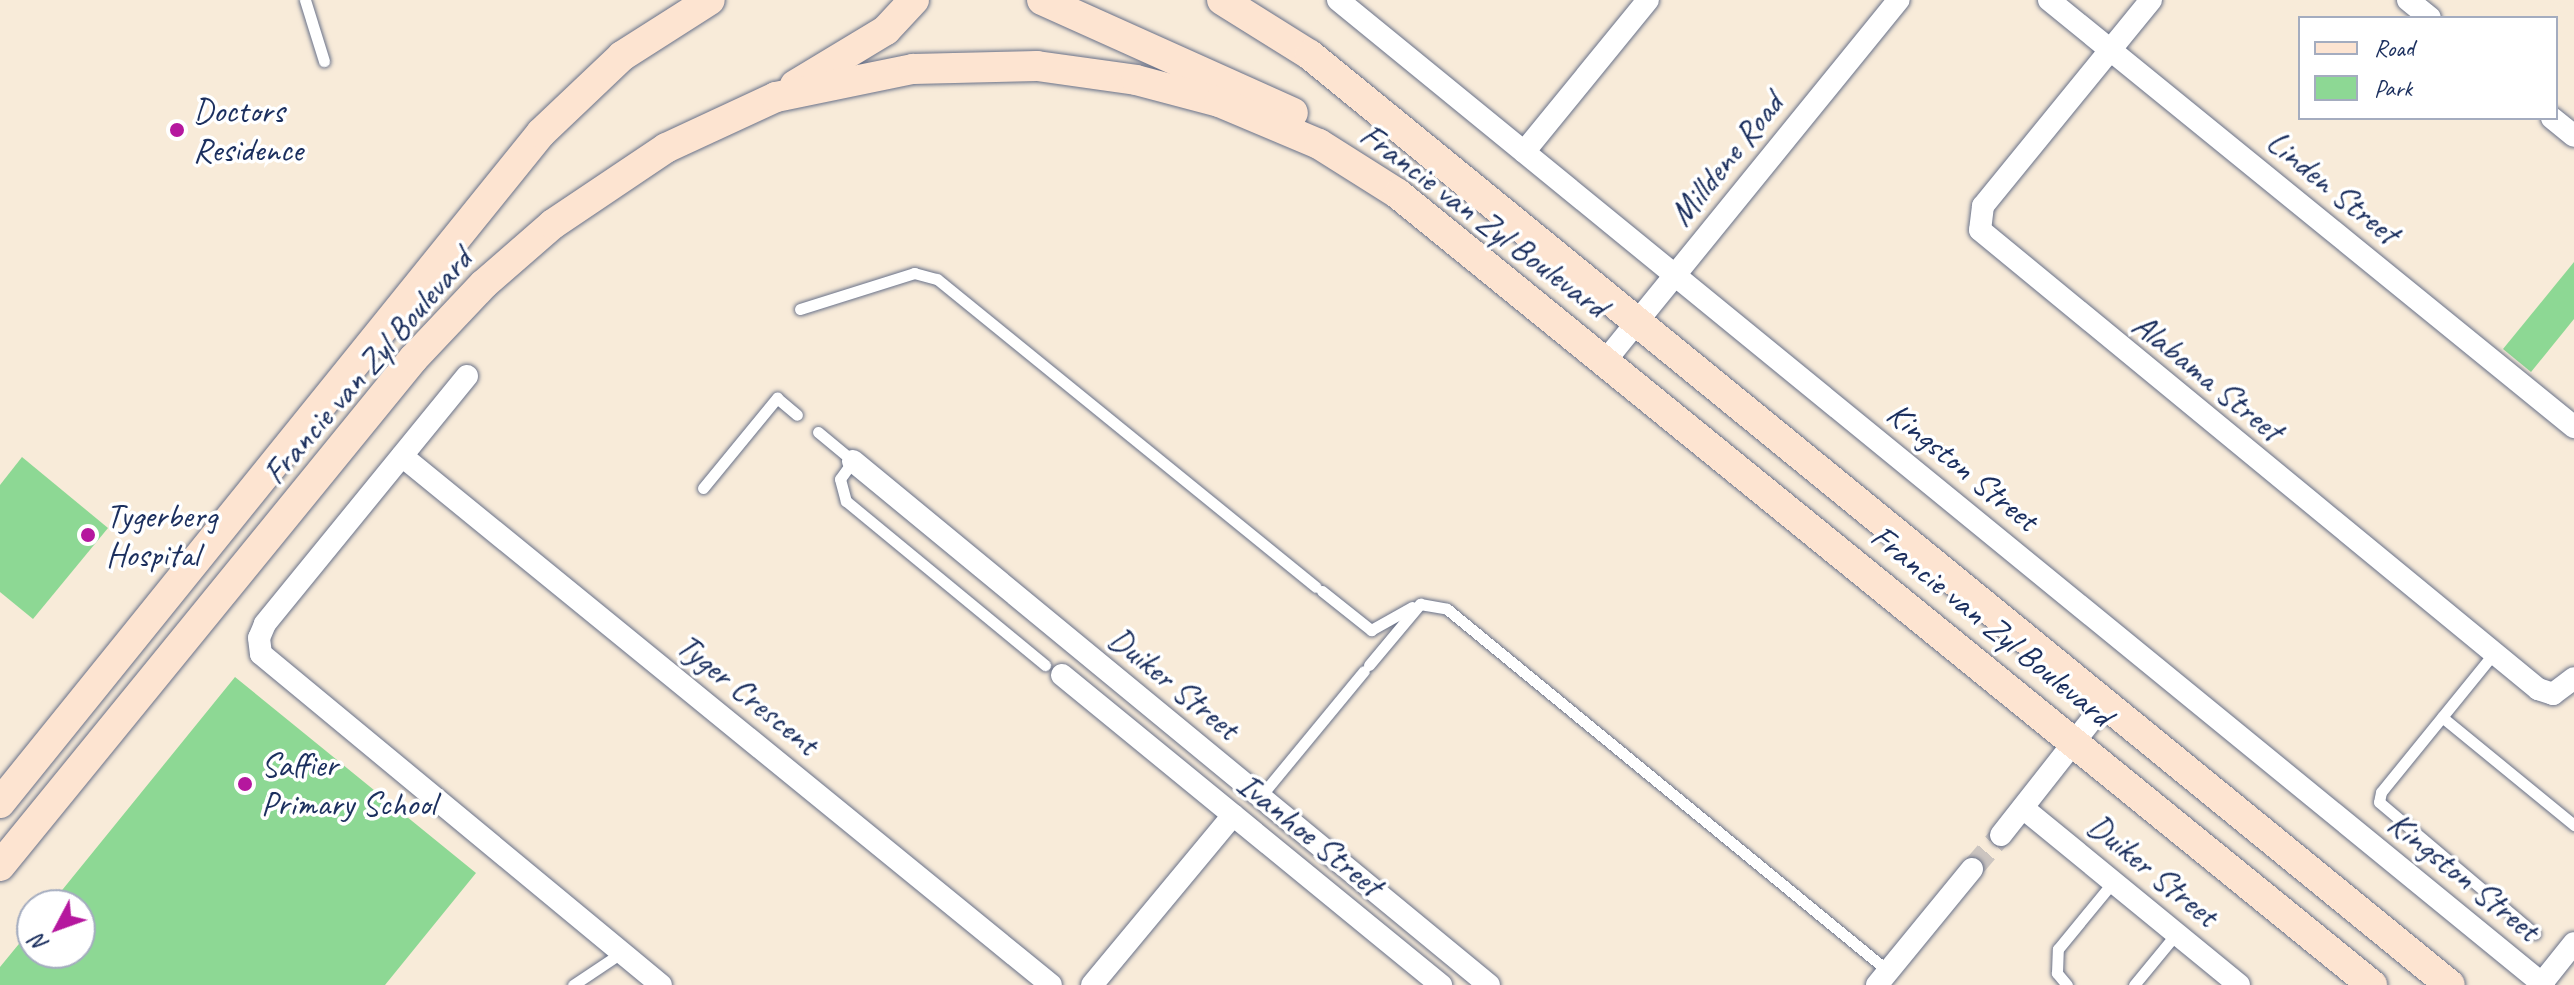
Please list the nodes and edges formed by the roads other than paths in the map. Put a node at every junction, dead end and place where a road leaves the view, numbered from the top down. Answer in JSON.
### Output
{"nodes":[{"id":1,"x":305,"y":0,"type":"edge"},
{"id":2,"x":682,"y":0,"type":"edge"},
{"id":3,"x":710,"y":0,"type":"edge"},
{"id":4,"x":914,"y":0,"type":"edge"},
{"id":5,"x":1042,"y":0,"type":"edge"},
{"id":6,"x":1222,"y":0,"type":"edge"},
{"id":7,"x":1338,"y":0,"type":"edge"},
{"id":8,"x":1648,"y":0,"type":"edge"},
{"id":9,"x":1899,"y":0,"type":"edge"},
{"id":10,"x":2049,"y":0,"type":"edge"},
{"id":11,"x":2151,"y":0,"type":"edge"},
{"id":12,"x":2408,"y":0,"type":"edge"},
{"id":13,"x":2428,"y":16,"type":"edge"},
{"id":14,"x":2110,"y":51,"type":"junction"},
{"id":15,"x":622,"y":56,"type":"junction"},
{"id":16,"x":324,"y":61,"type":"dead end"},
{"id":17,"x":776,"y":97,"type":"junction"},
{"id":18,"x":2554,"y":120,"type":"edge"},
{"id":19,"x":2574,"y":136,"type":"edge"},
{"id":20,"x":1524,"y":152,"type":"junction"},
{"id":21,"x":1465,"y":245,"type":"junction"},
{"id":22,"x":1675,"y":275,"type":"junction"},
{"id":23,"x":800,"y":309,"type":"dead end"},
{"id":24,"x":1637,"y":322,"type":"junction"},
{"id":25,"x":1606,"y":360,"type":"junction"},
{"id":26,"x":467,"y":376,"type":"dead end"},
{"id":27,"x":797,"y":415,"type":"dead end"},
{"id":28,"x":2574,"y":427,"type":"edge"},
{"id":29,"x":818,"y":432,"type":"dead end"},
{"id":30,"x":402,"y":456,"type":"junction"},
{"id":31,"x":853,"y":461,"type":"junction"},
{"id":32,"x":703,"y":488,"type":"dead end"},
{"id":33,"x":1420,"y":604,"type":"junction"},
{"id":34,"x":2494,"y":653,"type":"junction"},
{"id":35,"x":1054,"y":670,"type":"joint"},
{"id":36,"x":2574,"y":678,"type":"edge"},
{"id":37,"x":2105,"y":703,"type":"junction"},
{"id":38,"x":2442,"y":717,"type":"junction"},
{"id":39,"x":2073,"y":741,"type":"junction"},
{"id":40,"x":1260,"y":797,"type":"junction"},
{"id":41,"x":0,"y":803,"type":"edge"},
{"id":42,"x":2023,"y":808,"type":"junction"},
{"id":43,"x":1233,"y":815,"type":"junction"},
{"id":44,"x":2574,"y":825,"type":"edge"},
{"id":45,"x":2001,"y":835,"type":"tunnel mouth"},
{"id":46,"x":0,"y":866,"type":"edge"},
{"id":47,"x":1972,"y":869,"type":"tunnel mouth"},
{"id":48,"x":2113,"y":882,"type":"junction"},
{"id":49,"x":2176,"y":934,"type":"junction"},
{"id":50,"x":2535,"y":934,"type":"dead end"},
{"id":51,"x":2574,"y":943,"type":"edge"},
{"id":52,"x":621,"y":953,"type":"junction"},
{"id":53,"x":1882,"y":978,"type":"edge"},
{"id":54,"x":2543,"y":984,"type":"edge"},
{"id":55,"x":573,"y":985,"type":"edge"},
{"id":56,"x":661,"y":985,"type":"edge"},
{"id":57,"x":1051,"y":985,"type":"edge"},
{"id":58,"x":1092,"y":985,"type":"edge"},
{"id":59,"x":1441,"y":985,"type":"edge"},
{"id":60,"x":1489,"y":985,"type":"edge"},
{"id":61,"x":2067,"y":985,"type":"edge"},
{"id":62,"x":2134,"y":985,"type":"edge"},
{"id":63,"x":2239,"y":985,"type":"edge"},
{"id":64,"x":2372,"y":985,"type":"edge"},
{"id":65,"x":2450,"y":985,"type":"edge"}],
"edges":[{"from":1,"to":16,"type":"lane"},
{"from":2,"to":15,"type":"main road"},
{"from":3,"to":15,"type":"main road","name":"Francie van Zyl Boulevard"},
{"from":4,"to":17,"type":"main road"},
{"from":5,"to":21,"type":"main road"},
{"from":6,"to":24,"type":"main road","name":"Francie van Zyl Boulevard"},
{"from":7,"to":20,"type":"street","name":"Kingston Street"},
{"from":8,"to":20,"type":"street"},
{"from":9,"to":22,"type":"street","name":"Milldene Road"},
{"from":10,"to":14,"type":"street","name":"Linden Street"},
{"from":11,"to":14,"type":"street"},
{"from":12,"to":13,"type":"street"},
{"from":14,"to":28,"type":"street","name":"Linden Street"},
{"from":14,"to":34,"type":"street","name":"Alabama Street"},
{"from":15,"to":41,"type":"main road","name":"Francie van Zyl Boulevard"},
{"from":17,"to":21,"type":"main road","name":"Francie van Zyl Boulevard"},
{"from":17,"to":46,"type":"main road","name":"Francie van Zyl Boulevard"},
{"from":18,"to":19,"type":"street"},
{"from":20,"to":22,"type":"street","name":"Kingston Street"},
{"from":21,"to":25,"type":"main road","name":"Francie van Zyl Boulevard"},
{"from":22,"to":24,"type":"street","name":"Milldene Road"},
{"from":22,"to":54,"type":"street","name":"Kingston Street"},
{"from":23,"to":33,"type":"lane"},
{"from":24,"to":25,"type":"street","name":"Milldene Road"},
{"from":24,"to":37,"type":"main road","name":"Francie van Zyl Boulevard"},
{"from":25,"to":39,"type":"main road","name":"Francie van Zyl Boulevard"},
{"from":26,"to":30,"type":"street"},
{"from":27,"to":32,"type":"lane"},
{"from":29,"to":31,"type":"lane","name":"Duiker Street"},
{"from":30,"to":52,"type":"street"},
{"from":30,"to":57,"type":"street","name":"Tyger Crescent"},
{"from":31,"to":35,"type":"lane"},
{"from":31,"to":40,"type":"street","name":"Duiker Street"},
{"from":33,"to":40,"type":"lane"},
{"from":33,"to":53,"type":"lane"},
{"from":34,"to":36,"type":"street","name":"Alabama Street"},
{"from":34,"to":38,"type":"lane"},
{"from":35,"to":43,"type":"street","name":"Ivanhoe Street"},
{"from":37,"to":39,"type":"street"},
{"from":37,"to":65,"type":"main road","name":"Francie van Zyl Boulevard"},
{"from":38,"to":44,"type":"lane"},
{"from":38,"to":50,"type":"lane"},
{"from":39,"to":42,"type":"street"},
{"from":39,"to":64,"type":"main road","name":"Francie van Zyl Boulevard"},
{"from":40,"to":60,"type":"street","name":"Duiker Street"},
{"from":42,"to":45,"type":"street"},
{"from":42,"to":48,"type":"street","name":"Duiker Street"},
{"from":43,"to":58,"type":"street"},
{"from":43,"to":59,"type":"street","name":"Ivanhoe Street"},
{"from":47,"to":53,"type":"street"},
{"from":48,"to":49,"type":"street","name":"Duiker Street"},
{"from":48,"to":61,"type":"lane"},
{"from":49,"to":62,"type":"lane"},
{"from":49,"to":63,"type":"street","name":"Duiker Street"},
{"from":51,"to":54,"type":"street"},
{"from":52,"to":55,"type":"lane"},
{"from":52,"to":56,"type":"street"}]}
